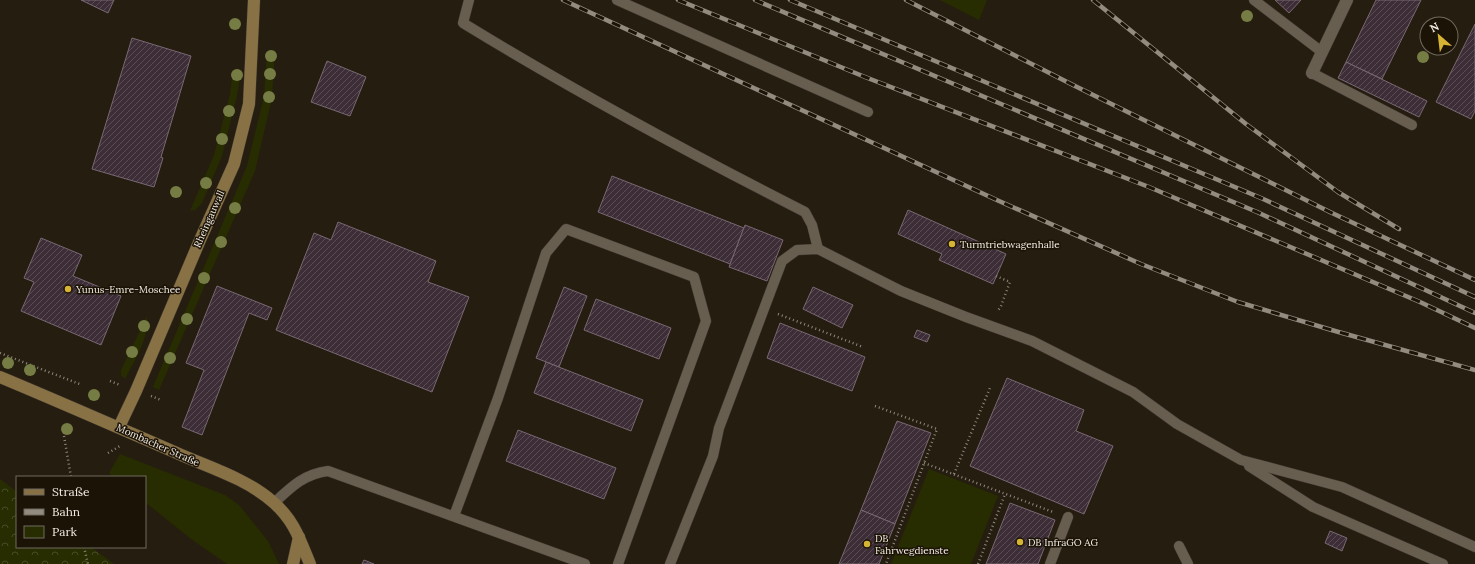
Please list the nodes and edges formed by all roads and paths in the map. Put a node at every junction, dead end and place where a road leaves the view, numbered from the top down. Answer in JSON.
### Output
{"nodes":[{"id":1,"x":254,"y":0,"type":"edge"},
{"id":2,"x":470,"y":0,"type":"edge"},
{"id":3,"x":617,"y":0,"type":"edge"},
{"id":4,"x":1254,"y":0,"type":"edge"},
{"id":5,"x":1347,"y":0,"type":"edge"},
{"id":6,"x":1322,"y":52,"type":"junction"},
{"id":7,"x":1312,"y":73,"type":"joint"},
{"id":8,"x":868,"y":112,"type":"dead end"},
{"id":9,"x":1412,"y":125,"type":"dead end"},
{"id":10,"x":818,"y":249,"type":"junction"},
{"id":11,"x":996,"y":276,"type":"dead end"},
{"id":12,"x":777,"y":314,"type":"dead end"},
{"id":13,"x":986,"y":324,"type":"junction"},
{"id":14,"x":863,"y":347,"type":"dead end"},
{"id":15,"x":0,"y":353,"type":"edge"},
{"id":16,"x":0,"y":377,"type":"edge"},
{"id":17,"x":82,"y":385,"type":"dead end"},
{"id":18,"x":990,"y":388,"type":"dead end"},
{"id":19,"x":875,"y":406,"type":"dead end"},
{"id":20,"x":119,"y":427,"type":"junction"},
{"id":21,"x":64,"y":436,"type":"dead end"},
{"id":22,"x":115,"y":449,"type":"dead end"},
{"id":23,"x":108,"y":453,"type":"dead end"},
{"id":24,"x":1241,"y":460,"type":"junction"},
{"id":25,"x":924,"y":463,"type":"junction"},
{"id":26,"x":954,"y":474,"type":"junction"},
{"id":27,"x":71,"y":476,"type":"edge"},
{"id":28,"x":1005,"y":494,"type":"junction"},
{"id":29,"x":274,"y":503,"type":"junction"},
{"id":30,"x":454,"y":516,"type":"junction"},
{"id":31,"x":1068,"y":517,"type":"joint"},
{"id":32,"x":298,"y":537,"type":"junction"},
{"id":33,"x":1179,"y":546,"type":"dead end"},
{"id":34,"x":1475,"y":547,"type":"edge"},
{"id":35,"x":84,"y":548,"type":"edge"},
{"id":36,"x":88,"y":564,"type":"edge"},
{"id":37,"x":293,"y":564,"type":"edge"},
{"id":38,"x":310,"y":564,"type":"edge"},
{"id":39,"x":585,"y":564,"type":"edge"},
{"id":40,"x":618,"y":564,"type":"edge"},
{"id":41,"x":670,"y":564,"type":"edge"},
{"id":42,"x":886,"y":564,"type":"edge"},
{"id":43,"x":978,"y":564,"type":"edge"},
{"id":44,"x":1050,"y":564,"type":"edge"},
{"id":45,"x":1188,"y":564,"type":"edge"},
{"id":46,"x":1443,"y":564,"type":"edge"}],
"edges":[{"from":1,"to":20,"type":"street","name":"Rheingauwall"},
{"from":2,"to":10,"type":"lane"},
{"from":3,"to":8,"type":"lane"},
{"from":4,"to":6,"type":"lane"},
{"from":5,"to":6,"type":"street"},
{"from":6,"to":7,"type":"street"},
{"from":7,"to":9,"type":"lane"},
{"from":10,"to":13,"type":"lane"},
{"from":10,"to":41,"type":"lane"},
{"from":11,"to":13,"type":"path"},
{"from":12,"to":14,"type":"path"},
{"from":13,"to":24,"type":"lane"},
{"from":15,"to":17,"type":"path"},
{"from":16,"to":20,"type":"street","name":"Mombacher Straße"},
{"from":18,"to":26,"type":"path"},
{"from":19,"to":25,"type":"path"},
{"from":20,"to":29,"type":"street","name":"Mombacher Straße"},
{"from":21,"to":27,"type":"path"},
{"from":22,"to":23,"type":"path"},
{"from":24,"to":34,"type":"lane"},
{"from":24,"to":46,"type":"lane"},
{"from":25,"to":26,"type":"path"},
{"from":25,"to":42,"type":"path"},
{"from":26,"to":28,"type":"path"},
{"from":28,"to":31,"type":"path"},
{"from":28,"to":43,"type":"path"},
{"from":29,"to":30,"type":"lane"},
{"from":29,"to":32,"type":"street","name":"Mombacher Straße"},
{"from":30,"to":39,"type":"lane"},
{"from":30,"to":40,"type":"lane"},
{"from":31,"to":44,"type":"lane"},
{"from":32,"to":37,"type":"street"},
{"from":32,"to":38,"type":"street","name":"Mombacher Straße"},
{"from":33,"to":45,"type":"lane"},
{"from":35,"to":36,"type":"path"}]}
